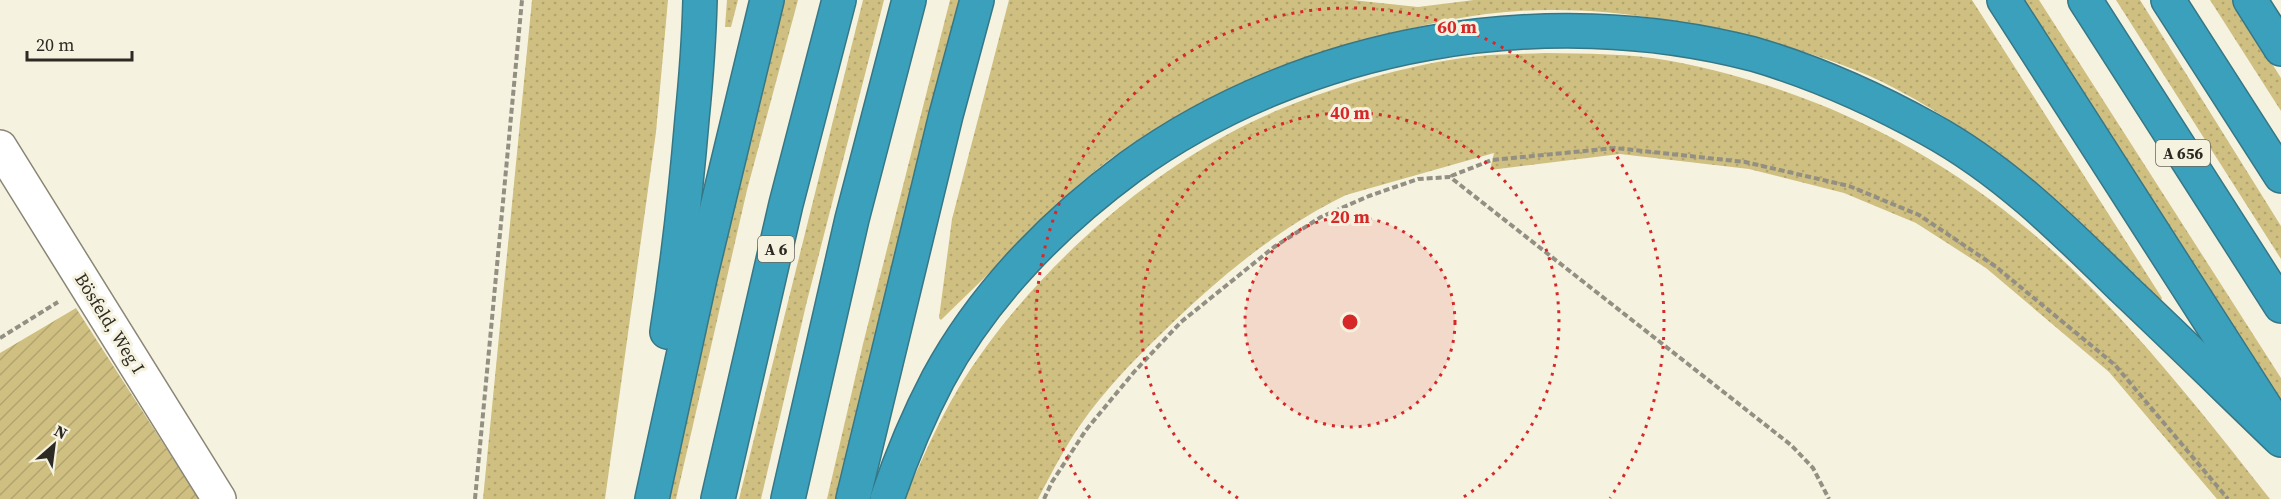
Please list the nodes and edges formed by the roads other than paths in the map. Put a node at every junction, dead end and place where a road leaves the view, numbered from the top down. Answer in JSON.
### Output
{"nodes":[{"id":1,"x":700,"y":0,"type":"edge"},
{"id":2,"x":767,"y":0,"type":"edge"},
{"id":3,"x":839,"y":0,"type":"edge"},
{"id":4,"x":909,"y":0,"type":"edge"},
{"id":5,"x":977,"y":0,"type":"edge"},
{"id":6,"x":2004,"y":0,"type":"edge"},
{"id":7,"x":2085,"y":0,"type":"edge"},
{"id":8,"x":2168,"y":0,"type":"edge"},
{"id":9,"x":2250,"y":0,"type":"edge"},
{"id":10,"x":2281,"y":49,"type":"edge"},
{"id":11,"x":0,"y":147,"type":"edge"},
{"id":12,"x":2281,"y":176,"type":"edge"},
{"id":13,"x":2281,"y":306,"type":"edge"},
{"id":14,"x":2281,"y":431,"type":"edge"},
{"id":15,"x":2281,"y":441,"type":"edge"},
{"id":16,"x":219,"y":499,"type":"edge"},
{"id":17,"x":652,"y":499,"type":"edge"},
{"id":18,"x":718,"y":499,"type":"edge"},
{"id":19,"x":788,"y":499,"type":"edge"},
{"id":20,"x":853,"y":499,"type":"edge"},
{"id":21,"x":887,"y":499,"type":"edge"}],
"edges":[{"from":1,"to":17,"type":"highway"},
{"from":2,"to":17,"type":"highway"},
{"from":3,"to":18,"type":"highway","number":"A 6"},
{"from":4,"to":19,"type":"highway"},
{"from":5,"to":20,"type":"highway"},
{"from":6,"to":14,"type":"highway"},
{"from":7,"to":13,"type":"highway","number":"A 656"},
{"from":8,"to":12,"type":"highway"},
{"from":9,"to":10,"type":"highway"},
{"from":11,"to":16,"type":"lane","name":"Bösfeld, Weg I"},
{"from":15,"to":21,"type":"highway"}]}
